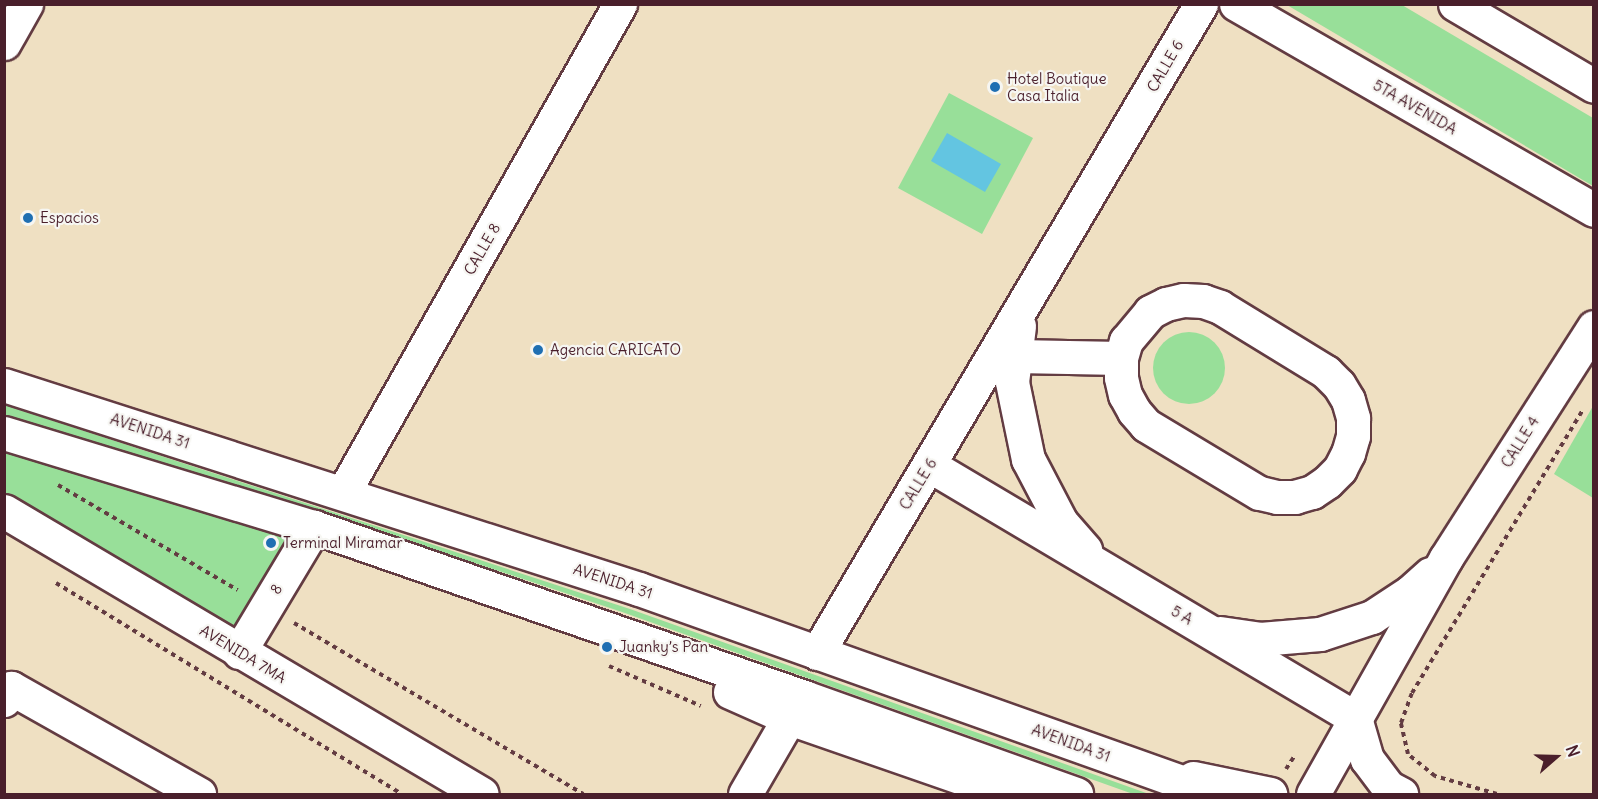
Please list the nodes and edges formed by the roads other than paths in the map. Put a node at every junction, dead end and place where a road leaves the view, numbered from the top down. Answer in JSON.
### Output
{"nodes":[{"id":1,"x":26,"y":4,"type":"edge"},
{"id":2,"x":620,"y":4,"type":"edge"},
{"id":3,"x":1201,"y":4,"type":"edge"},
{"id":4,"x":1236,"y":4,"type":"edge"},
{"id":5,"x":1455,"y":4,"type":"edge"},
{"id":6,"x":4,"y":43,"type":"edge"},
{"id":7,"x":1593,"y":86,"type":"edge"},
{"id":8,"x":1593,"y":210,"type":"edge"},
{"id":9,"x":1020,"y":314,"type":"junction"},
{"id":10,"x":1593,"y":327,"type":"edge"},
{"id":11,"x":1015,"y":356,"type":"junction"},
{"id":12,"x":1121,"y":358,"type":"junction"},
{"id":13,"x":4,"y":385,"type":"edge"},
{"id":14,"x":4,"y":433,"type":"edge"},
{"id":15,"x":929,"y":465,"type":"junction"},
{"id":16,"x":344,"y":493,"type":"junction"},
{"id":17,"x":4,"y":511,"type":"edge"},
{"id":18,"x":314,"y":527,"type":"junction"},
{"id":19,"x":1446,"y":558,"type":"junction"},
{"id":20,"x":1098,"y":565,"type":"junction"},
{"id":21,"x":497,"y":591,"type":"junction"},
{"id":22,"x":1208,"y":631,"type":"junction"},
{"id":23,"x":239,"y":652,"type":"junction"},
{"id":24,"x":817,"y":653,"type":"junction"},
{"id":25,"x":4,"y":700,"type":"edge"},
{"id":26,"x":789,"y":718,"type":"junction"},
{"id":27,"x":1355,"y":718,"type":"junction"},
{"id":28,"x":1132,"y":765,"type":"junction"},
{"id":29,"x":199,"y":795,"type":"edge"},
{"id":30,"x":482,"y":795,"type":"edge"},
{"id":31,"x":745,"y":795,"type":"edge"},
{"id":32,"x":1008,"y":795,"type":"edge"},
{"id":33,"x":1076,"y":795,"type":"edge"},
{"id":34,"x":1215,"y":795,"type":"edge"},
{"id":35,"x":1270,"y":795,"type":"edge"},
{"id":36,"x":1313,"y":795,"type":"edge"},
{"id":37,"x":1401,"y":795,"type":"edge"}],
"edges":[{"from":1,"to":6,"type":"main road"},
{"from":2,"to":16,"type":"main road","name":"CALLE 8"},
{"from":3,"to":9,"type":"main road","name":"CALLE 6"},
{"from":4,"to":8,"type":"main road","name":"5TA AVENIDA"},
{"from":5,"to":7,"type":"main road"},
{"from":9,"to":11,"type":"main road","name":"CALLE 6"},
{"from":9,"to":15,"type":"main road","name":"CALLE 6"},
{"from":10,"to":19,"type":"main road","name":"CALLE 4"},
{"from":11,"to":12,"type":"main road"},
{"from":11,"to":20,"type":"main road","name":"CALLE 6"},
{"from":12,"to":12,"type":"main road"},
{"from":13,"to":16,"type":"main road","name":"AVENIDA 31"},
{"from":14,"to":18,"type":"main road"},
{"from":15,"to":20,"type":"main road","name":"5 A"},
{"from":15,"to":24,"type":"main road","name":"CALLE 6"},
{"from":16,"to":24,"type":"main road","name":"AVENIDA 31"},
{"from":17,"to":23,"type":"main road","name":"AVENIDA 7MA"},
{"from":18,"to":21,"type":"main road"},
{"from":18,"to":23,"type":"main road","name":"8"},
{"from":19,"to":22,"type":"main road","name":"CALLE 4"},
{"from":19,"to":27,"type":"main road","name":"CALLE 4"},
{"from":20,"to":22,"type":"main road","name":"5 A"},
{"from":21,"to":26,"type":"main road"},
{"from":21,"to":33,"type":"main road"},
{"from":22,"to":27,"type":"main road","name":"5 A"},
{"from":23,"to":30,"type":"main road","name":"AVENIDA 7MA"},
{"from":24,"to":28,"type":"main road","name":"AVENIDA 31"},
{"from":25,"to":29,"type":"main road"},
{"from":26,"to":31,"type":"main road"},
{"from":26,"to":32,"type":"main road"},
{"from":27,"to":36,"type":"main road","name":"CALLE 4"},
{"from":27,"to":37,"type":"main road"},
{"from":28,"to":34,"type":"main road","name":"AVENIDA 31"},
{"from":28,"to":35,"type":"main road"}]}
